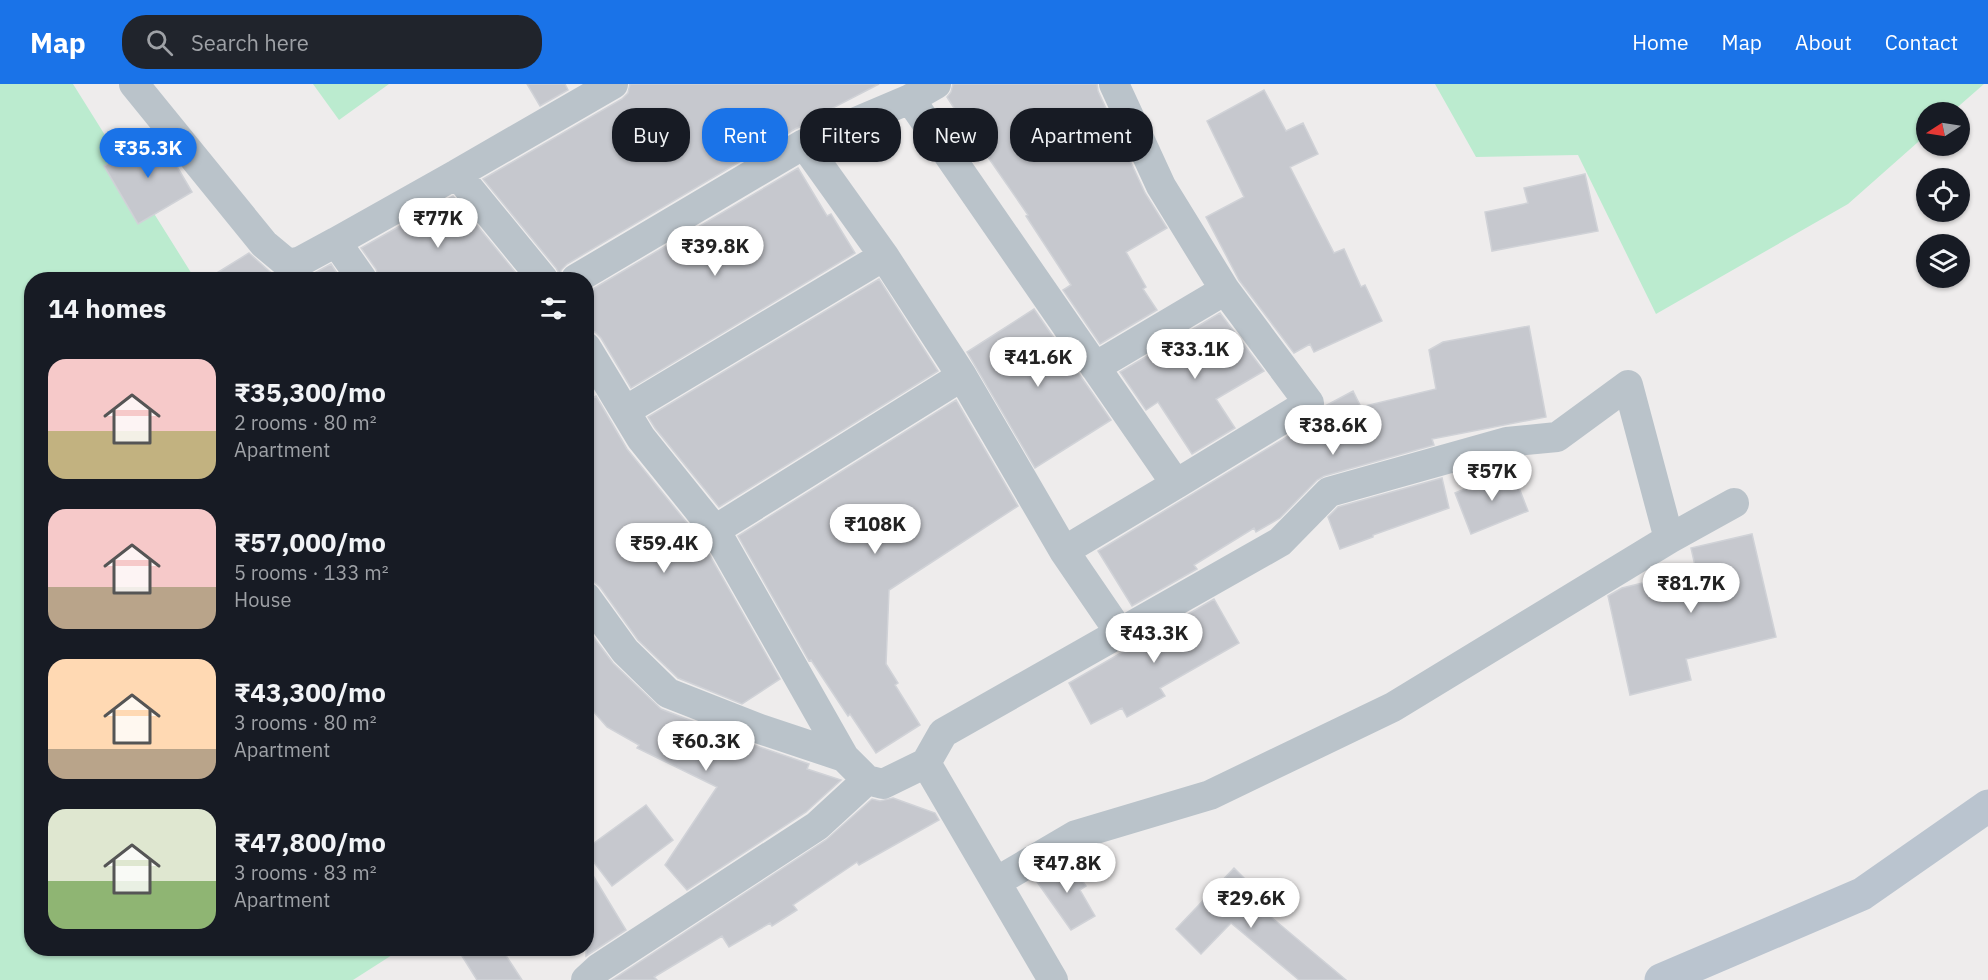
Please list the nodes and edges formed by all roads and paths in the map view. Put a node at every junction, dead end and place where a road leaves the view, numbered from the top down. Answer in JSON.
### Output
{"nodes":[{"id":1,"x":134,"y":84,"type":"edge"},
{"id":2,"x":613,"y":84,"type":"edge"},
{"id":3,"x":936,"y":84,"type":"edge"},
{"id":4,"x":1114,"y":84,"type":"edge"},
{"id":5,"x":910,"y":99,"type":"junction"},
{"id":6,"x":889,"y":108,"type":"edge"},
{"id":7,"x":800,"y":146,"type":"edge"},
{"id":8,"x":817,"y":162,"type":"edge"},
{"id":9,"x":457,"y":174,"type":"junction"},
{"id":10,"x":336,"y":242,"type":"junction"},
{"id":11,"x":884,"y":256,"type":"junction"},
{"id":12,"x":357,"y":272,"type":"edge"},
{"id":13,"x":537,"y":272,"type":"edge"},
{"id":14,"x":588,"y":272,"type":"edge"},
{"id":15,"x":1225,"y":290,"type":"junction"},
{"id":16,"x":594,"y":359,"type":"edge"},
{"id":17,"x":1095,"y":367,"type":"junction"},
{"id":18,"x":962,"y":376,"type":"junction"},
{"id":19,"x":626,"y":411,"type":"junction"},
{"id":20,"x":1176,"y":484,"type":"junction"},
{"id":21,"x":1734,"y":503,"type":"dead end"},
{"id":22,"x":715,"y":530,"type":"junction"},
{"id":23,"x":1670,"y":539,"type":"junction"},
{"id":24,"x":1064,"y":551,"type":"junction"},
{"id":25,"x":594,"y":608,"type":"edge"},
{"id":26,"x":1120,"y":633,"type":"junction"},
{"id":27,"x":844,"y":757,"type":"junction"},
{"id":28,"x":926,"y":763,"type":"junction"},
{"id":29,"x":867,"y":780,"type":"junction"},
{"id":30,"x":1988,"y":806,"type":"edge"},
{"id":31,"x":996,"y":882,"type":"junction"},
{"id":32,"x":586,"y":980,"type":"edge"},
{"id":33,"x":1053,"y":980,"type":"edge"},
{"id":34,"x":1661,"y":980,"type":"edge"}],
"edges":[{"from":1,"to":10,"type":"street"},
{"from":2,"to":9,"type":"street"},
{"from":3,"to":5,"type":"street"},
{"from":4,"to":15,"type":"street"},
{"from":5,"to":6,"type":"street"},
{"from":5,"to":17,"type":"street"},
{"from":7,"to":14,"type":"street"},
{"from":8,"to":11,"type":"street"},
{"from":9,"to":10,"type":"street"},
{"from":9,"to":13,"type":"street"},
{"from":10,"to":12,"type":"street"},
{"from":11,"to":18,"type":"street"},
{"from":11,"to":19,"type":"street"},
{"from":15,"to":17,"type":"street"},
{"from":15,"to":20,"type":"street"},
{"from":16,"to":19,"type":"street"},
{"from":17,"to":20,"type":"street"},
{"from":18,"to":22,"type":"street"},
{"from":18,"to":24,"type":"street"},
{"from":19,"to":22,"type":"street"},
{"from":20,"to":24,"type":"street"},
{"from":21,"to":23,"type":"street"},
{"from":22,"to":27,"type":"street"},
{"from":23,"to":26,"type":"street"},
{"from":23,"to":31,"type":"street"},
{"from":24,"to":26,"type":"street"},
{"from":25,"to":27,"type":"street"},
{"from":26,"to":28,"type":"street"},
{"from":27,"to":29,"type":"street"},
{"from":28,"to":29,"type":"street"},
{"from":28,"to":31,"type":"street"},
{"from":29,"to":32,"type":"street"},
{"from":30,"to":34,"type":"street"},
{"from":31,"to":33,"type":"street"}]}
